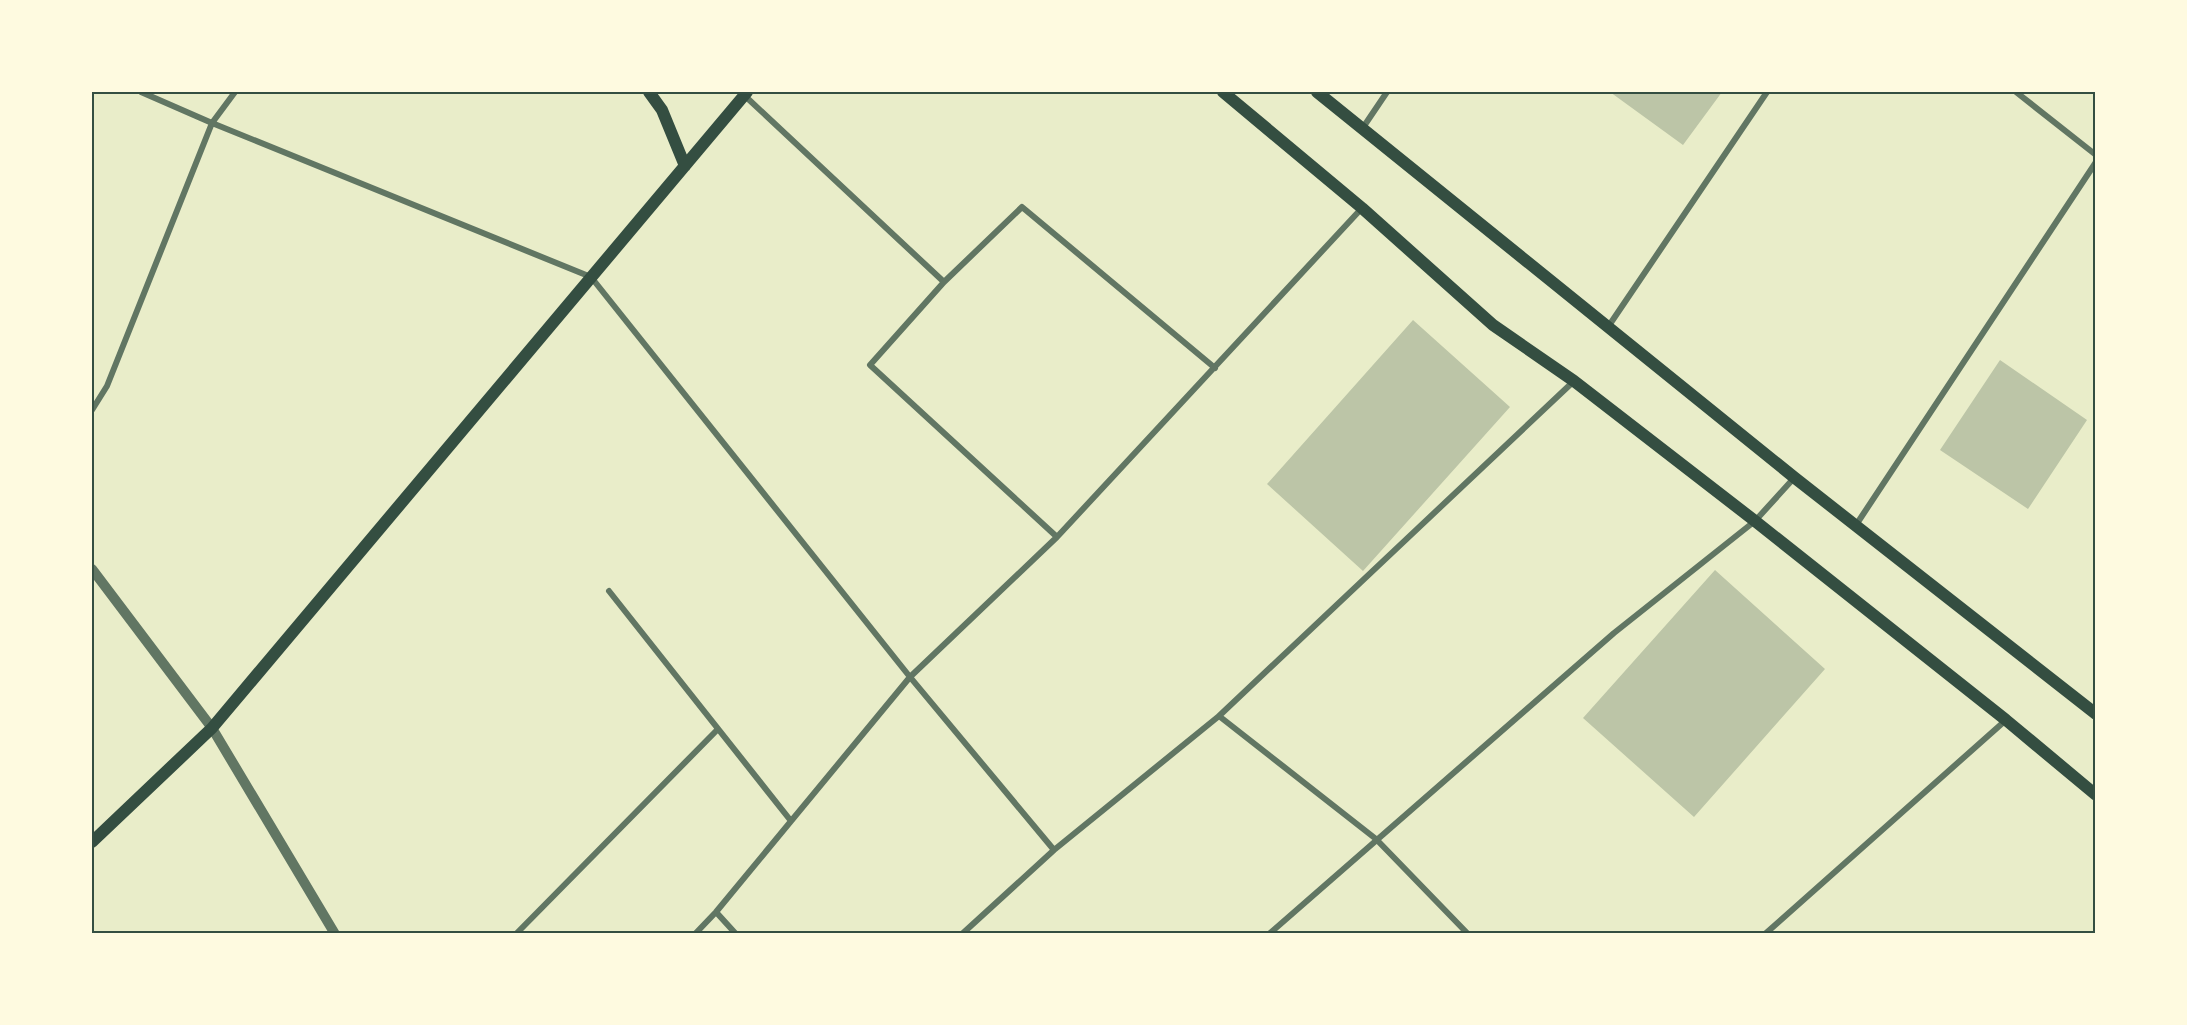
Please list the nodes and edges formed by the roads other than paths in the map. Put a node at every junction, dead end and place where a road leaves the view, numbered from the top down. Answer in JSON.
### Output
{"nodes":[{"id":1,"x":141,"y":92,"type":"edge"},
{"id":2,"x":235,"y":92,"type":"edge"},
{"id":3,"x":649,"y":92,"type":"edge"},
{"id":4,"x":1223,"y":92,"type":"edge"},
{"id":5,"x":1317,"y":92,"type":"edge"},
{"id":6,"x":1387,"y":92,"type":"edge"},
{"id":7,"x":1767,"y":92,"type":"edge"},
{"id":8,"x":2016,"y":92,"type":"edge"},
{"id":9,"x":746,"y":93,"type":"edge"},
{"id":10,"x":212,"y":123,"type":"junction"},
{"id":11,"x":1362,"y":129,"type":"junction"},
{"id":12,"x":2096,"y":155,"type":"edge"},
{"id":13,"x":2096,"y":162,"type":"edge"},
{"id":14,"x":685,"y":166,"type":"junction"},
{"id":15,"x":1362,"y":208,"type":"junction"},
{"id":16,"x":591,"y":277,"type":"junction"},
{"id":17,"x":944,"y":282,"type":"junction"},
{"id":18,"x":1608,"y":328,"type":"junction"},
{"id":19,"x":1215,"y":368,"type":"junction"},
{"id":20,"x":1574,"y":381,"type":"junction"},
{"id":21,"x":92,"y":410,"type":"edge"},
{"id":22,"x":1795,"y":478,"type":"junction"},
{"id":23,"x":1755,"y":521,"type":"junction"},
{"id":24,"x":1855,"y":526,"type":"junction"},
{"id":25,"x":1057,"y":537,"type":"junction"},
{"id":26,"x":92,"y":569,"type":"edge"},
{"id":27,"x":609,"y":591,"type":"dead end"},
{"id":28,"x":910,"y":677,"type":"junction"},
{"id":29,"x":2096,"y":714,"type":"edge"},
{"id":30,"x":1219,"y":716,"type":"junction"},
{"id":31,"x":2006,"y":720,"type":"junction"},
{"id":32,"x":212,"y":728,"type":"junction"},
{"id":33,"x":718,"y":729,"type":"junction"},
{"id":34,"x":2096,"y":795,"type":"edge"},
{"id":35,"x":791,"y":821,"type":"junction"},
{"id":36,"x":1376,"y":839,"type":"junction"},
{"id":37,"x":92,"y":842,"type":"edge"},
{"id":38,"x":1054,"y":850,"type":"junction"},
{"id":39,"x":716,"y":912,"type":"junction"},
{"id":40,"x":335,"y":933,"type":"edge"},
{"id":41,"x":516,"y":933,"type":"edge"},
{"id":42,"x":695,"y":933,"type":"edge"},
{"id":43,"x":736,"y":933,"type":"edge"},
{"id":44,"x":962,"y":933,"type":"edge"},
{"id":45,"x":1269,"y":933,"type":"edge"},
{"id":46,"x":1468,"y":933,"type":"edge"},
{"id":47,"x":1765,"y":933,"type":"edge"}],
"edges":[{"from":1,"to":10,"type":"street"},
{"from":2,"to":10,"type":"street"},
{"from":3,"to":14,"type":"main road"},
{"from":4,"to":15,"type":"main road"},
{"from":5,"to":11,"type":"main road"},
{"from":6,"to":11,"type":"street"},
{"from":7,"to":18,"type":"street"},
{"from":8,"to":12,"type":"street"},
{"from":9,"to":14,"type":"main road"},
{"from":9,"to":17,"type":"street"},
{"from":10,"to":16,"type":"street"},
{"from":10,"to":21,"type":"street"},
{"from":11,"to":18,"type":"main road"},
{"from":13,"to":24,"type":"street"},
{"from":14,"to":16,"type":"main road"},
{"from":15,"to":19,"type":"street"},
{"from":15,"to":20,"type":"main road"},
{"from":16,"to":28,"type":"street"},
{"from":16,"to":32,"type":"main road"},
{"from":17,"to":19,"type":"street"},
{"from":17,"to":25,"type":"street"},
{"from":18,"to":22,"type":"main road"},
{"from":19,"to":25,"type":"street"},
{"from":20,"to":23,"type":"main road"},
{"from":20,"to":30,"type":"street"},
{"from":22,"to":23,"type":"street"},
{"from":22,"to":24,"type":"main road"},
{"from":23,"to":31,"type":"main road"},
{"from":23,"to":36,"type":"street"},
{"from":24,"to":29,"type":"main road"},
{"from":25,"to":28,"type":"street"},
{"from":26,"to":32,"type":"street"},
{"from":27,"to":33,"type":"street"},
{"from":28,"to":35,"type":"street"},
{"from":28,"to":38,"type":"street"},
{"from":30,"to":36,"type":"street"},
{"from":30,"to":38,"type":"street"},
{"from":31,"to":34,"type":"main road"},
{"from":31,"to":47,"type":"street"},
{"from":32,"to":37,"type":"main road"},
{"from":32,"to":40,"type":"street"},
{"from":33,"to":35,"type":"street"},
{"from":33,"to":41,"type":"street"},
{"from":35,"to":39,"type":"street"},
{"from":36,"to":45,"type":"street"},
{"from":36,"to":46,"type":"street"},
{"from":38,"to":44,"type":"street"},
{"from":39,"to":42,"type":"street"},
{"from":39,"to":43,"type":"street"}]}
